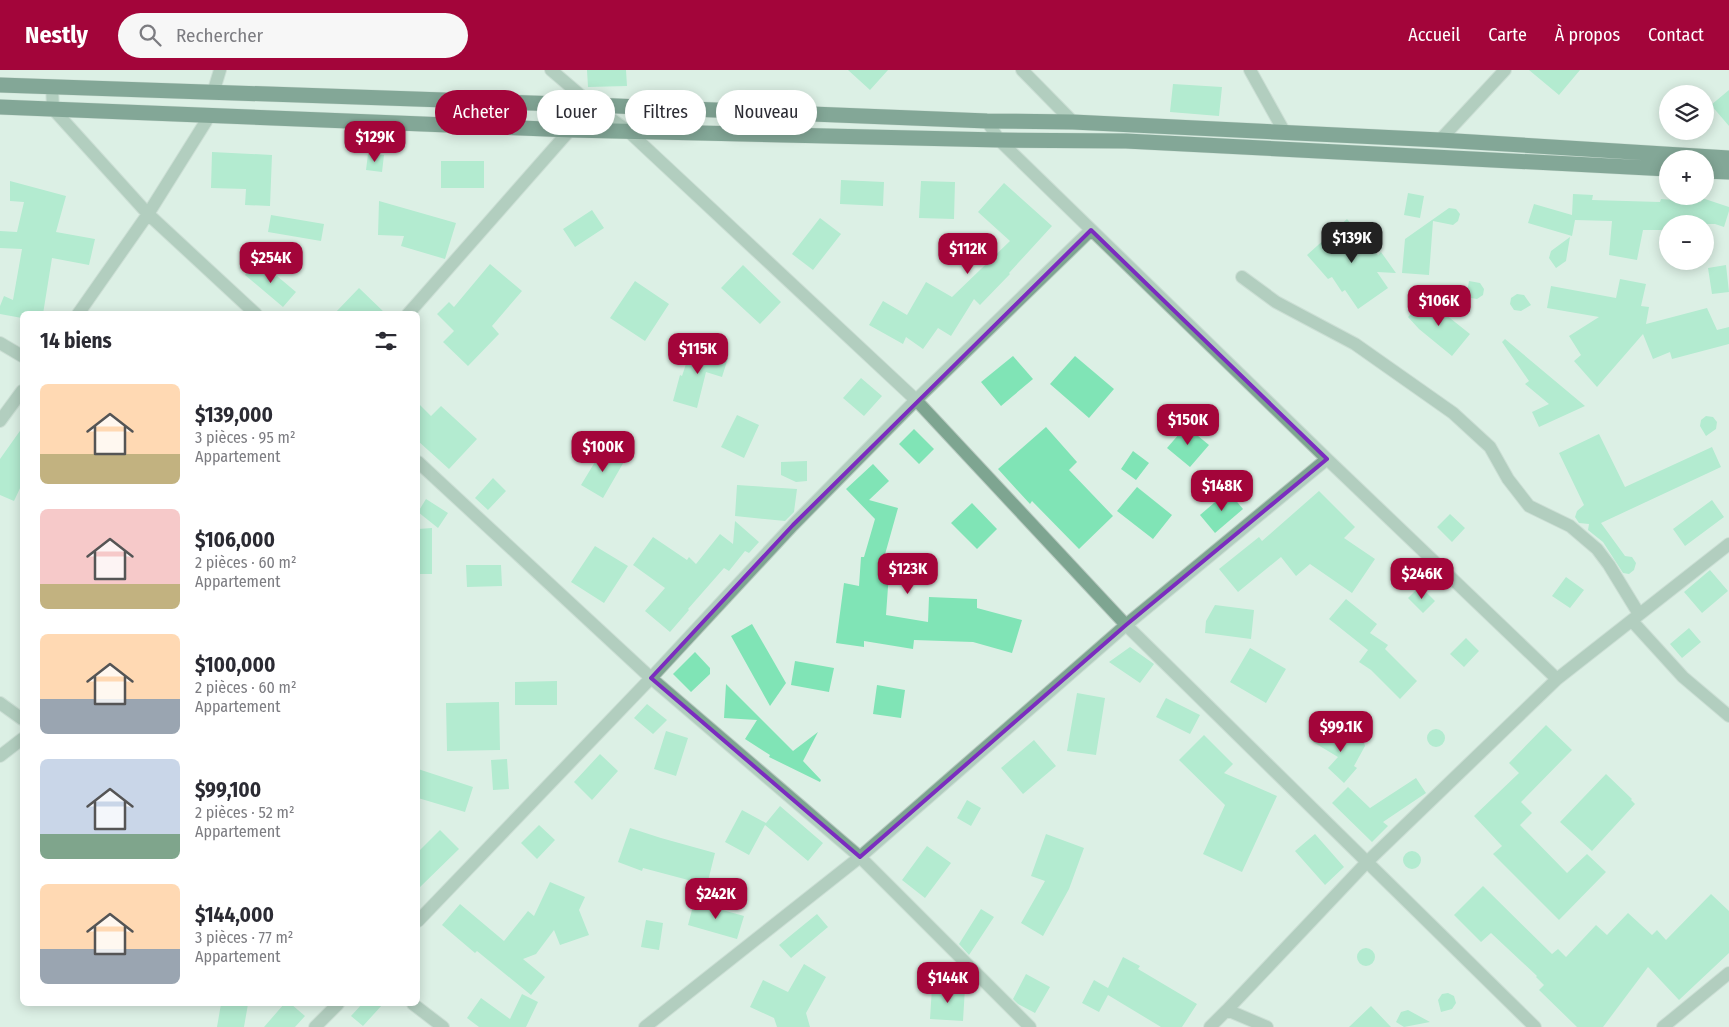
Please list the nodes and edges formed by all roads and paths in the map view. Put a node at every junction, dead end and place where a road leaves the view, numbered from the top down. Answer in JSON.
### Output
{"nodes":[{"id":1,"x":220,"y":70,"type":"edge"},
{"id":2,"x":551,"y":70,"type":"edge"},
{"id":3,"x":1022,"y":70,"type":"edge"},
{"id":4,"x":1250,"y":70,"type":"edge"},
{"id":5,"x":1505,"y":70,"type":"edge"},
{"id":6,"x":0,"y":84,"type":"edge"},
{"id":7,"x":52,"y":86,"type":"junction"},
{"id":8,"x":574,"y":90,"type":"edge"},
{"id":9,"x":212,"y":93,"type":"junction"},
{"id":10,"x":537,"y":103,"type":"edge"},
{"id":11,"x":615,"y":106,"type":"edge"},
{"id":12,"x":0,"y":107,"type":"edge"},
{"id":13,"x":52,"y":109,"type":"junction"},
{"id":14,"x":210,"y":115,"type":"junction"},
{"id":15,"x":987,"y":121,"type":"junction"},
{"id":16,"x":1073,"y":122,"type":"junction"},
{"id":17,"x":537,"y":129,"type":"edge"},
{"id":18,"x":706,"y":133,"type":"edge"},
{"id":19,"x":1285,"y":133,"type":"junction"},
{"id":20,"x":567,"y":135,"type":"edge"},
{"id":21,"x":632,"y":135,"type":"edge"},
{"id":22,"x":999,"y":140,"type":"junction"},
{"id":23,"x":1440,"y":140,"type":"junction"},
{"id":24,"x":1729,"y":158,"type":"edge"},
{"id":25,"x":1659,"y":169,"type":"edge"},
{"id":26,"x":1714,"y":171,"type":"edge"},
{"id":27,"x":1729,"y":172,"type":"edge"},
{"id":28,"x":148,"y":214,"type":"junction"},
{"id":29,"x":1091,"y":230,"type":"junction"},
{"id":30,"x":1242,"y":277,"type":"dead end"},
{"id":31,"x":80,"y":311,"type":"edge"},
{"id":32,"x":253,"y":311,"type":"edge"},
{"id":33,"x":411,"y":311,"type":"edge"},
{"id":34,"x":0,"y":343,"type":"edge"},
{"id":35,"x":20,"y":355,"type":"edge"},
{"id":36,"x":20,"y":394,"type":"edge"},
{"id":37,"x":916,"y":400,"type":"junction"},
{"id":38,"x":0,"y":421,"type":"edge"},
{"id":39,"x":1327,"y":459,"type":"junction"},
{"id":40,"x":420,"y":464,"type":"edge"},
{"id":41,"x":1729,"y":544,"type":"edge"},
{"id":42,"x":1635,"y":618,"type":"junction"},
{"id":43,"x":1126,"y":625,"type":"junction"},
{"id":44,"x":651,"y":678,"type":"junction"},
{"id":45,"x":1557,"y":678,"type":"junction"},
{"id":46,"x":0,"y":703,"type":"edge"},
{"id":47,"x":1729,"y":716,"type":"edge"},
{"id":48,"x":20,"y":718,"type":"edge"},
{"id":49,"x":20,"y":741,"type":"edge"},
{"id":50,"x":0,"y":756,"type":"edge"},
{"id":51,"x":860,"y":857,"type":"junction"},
{"id":52,"x":1367,"y":862,"type":"junction"},
{"id":53,"x":420,"y":919,"type":"edge"},
{"id":54,"x":1729,"y":973,"type":"edge"},
{"id":55,"x":336,"y":1006,"type":"edge"},
{"id":56,"x":416,"y":1006,"type":"edge"},
{"id":57,"x":1228,"y":1010,"type":"junction"},
{"id":58,"x":315,"y":1027,"type":"edge"},
{"id":59,"x":443,"y":1027,"type":"edge"},
{"id":60,"x":645,"y":1027,"type":"edge"},
{"id":61,"x":1030,"y":1027,"type":"edge"},
{"id":62,"x":1210,"y":1027,"type":"edge"},
{"id":63,"x":1267,"y":1027,"type":"edge"},
{"id":64,"x":1535,"y":1027,"type":"edge"},
{"id":65,"x":1663,"y":1027,"type":"edge"}],
"edges":[{"from":1,"to":9,"type":"street"},
{"from":2,"to":8,"type":"street"},
{"from":3,"to":16,"type":"street"},
{"from":4,"to":19,"type":"street"},
{"from":5,"to":23,"type":"street"},
{"from":6,"to":7,"type":"highway"},
{"from":7,"to":9,"type":"highway"},
{"from":7,"to":13,"type":"street"},
{"from":9,"to":10,"type":"highway"},
{"from":11,"to":15,"type":"highway"},
{"from":12,"to":13,"type":"highway"},
{"from":13,"to":14,"type":"highway"},
{"from":13,"to":28,"type":"street"},
{"from":14,"to":17,"type":"highway"},
{"from":14,"to":28,"type":"street"},
{"from":15,"to":16,"type":"highway"},
{"from":15,"to":22,"type":"street"},
{"from":16,"to":19,"type":"highway"},
{"from":18,"to":22,"type":"highway"},
{"from":19,"to":23,"type":"highway"},
{"from":20,"to":33,"type":"street"},
{"from":21,"to":37,"type":"street"},
{"from":22,"to":25,"type":"highway"},
{"from":22,"to":29,"type":"street"},
{"from":23,"to":24,"type":"highway"},
{"from":26,"to":27,"type":"highway"},
{"from":28,"to":31,"type":"street"},
{"from":28,"to":32,"type":"street"},
{"from":29,"to":37,"type":"street"},
{"from":29,"to":39,"type":"street"},
{"from":30,"to":42,"type":"street"},
{"from":34,"to":35,"type":"street"},
{"from":36,"to":38,"type":"street"},
{"from":37,"to":43,"type":"street"},
{"from":37,"to":44,"type":"street"},
{"from":39,"to":43,"type":"street"},
{"from":39,"to":45,"type":"street"},
{"from":40,"to":44,"type":"street"},
{"from":41,"to":42,"type":"street"},
{"from":42,"to":45,"type":"street"},
{"from":42,"to":47,"type":"street"},
{"from":43,"to":51,"type":"street"},
{"from":43,"to":52,"type":"street"},
{"from":44,"to":51,"type":"street"},
{"from":44,"to":53,"type":"street"},
{"from":45,"to":52,"type":"street"},
{"from":46,"to":48,"type":"street"},
{"from":49,"to":50,"type":"street"},
{"from":51,"to":60,"type":"street"},
{"from":51,"to":61,"type":"street"},
{"from":52,"to":57,"type":"street"},
{"from":52,"to":64,"type":"street"},
{"from":54,"to":65,"type":"street"},
{"from":55,"to":58,"type":"street"},
{"from":56,"to":59,"type":"street"},
{"from":57,"to":62,"type":"street"},
{"from":57,"to":63,"type":"street"}]}
